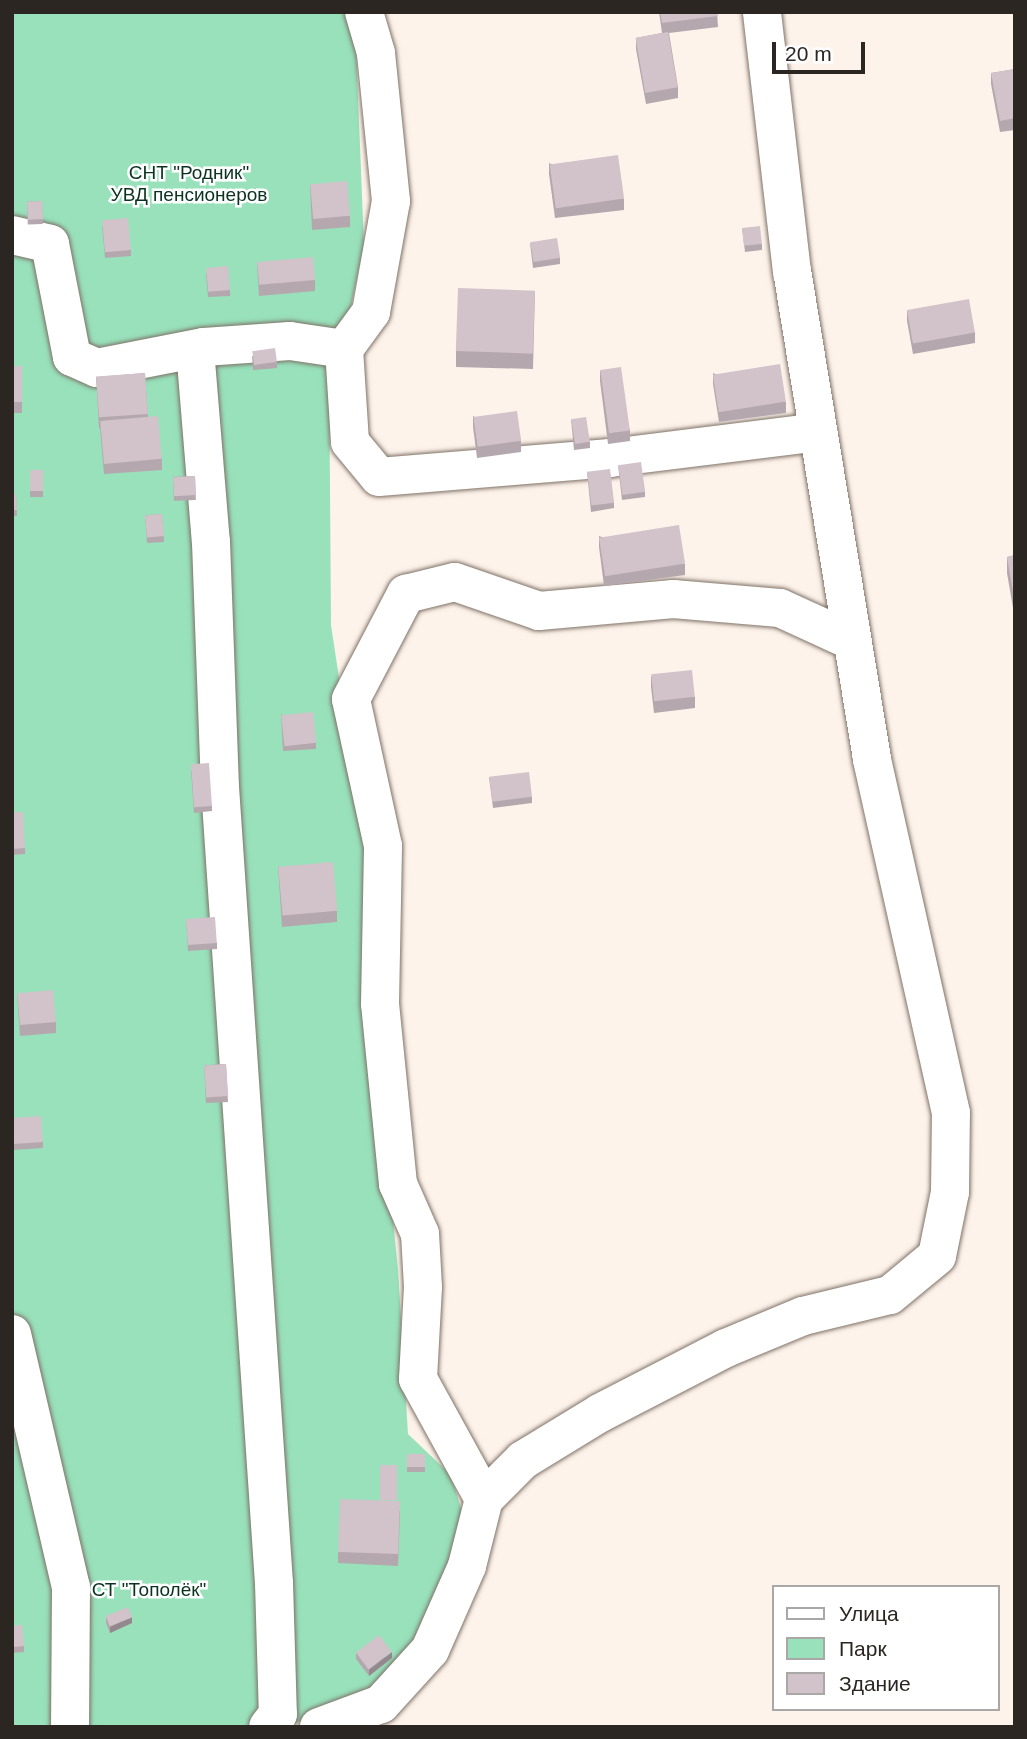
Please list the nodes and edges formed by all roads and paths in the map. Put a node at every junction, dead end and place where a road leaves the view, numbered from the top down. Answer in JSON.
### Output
{"nodes":[{"id":1,"x":364,"y":12,"type":"edge"},
{"id":2,"x":762,"y":12,"type":"edge"},
{"id":3,"x":12,"y":235,"type":"edge"},
{"id":4,"x":195,"y":349,"type":"junction"},
{"id":5,"x":344,"y":349,"type":"junction"},
{"id":6,"x":818,"y":432,"type":"junction"},
{"id":7,"x":852,"y":640,"type":"junction"},
{"id":8,"x":12,"y":1334,"type":"edge"},
{"id":9,"x":484,"y":1499,"type":"junction"},
{"id":10,"x":70,"y":1727,"type":"edge"},
{"id":11,"x":268,"y":1727,"type":"edge"},
{"id":12,"x":319,"y":1727,"type":"edge"}],
"edges":[{"from":1,"to":5,"type":"street"},
{"from":2,"to":6,"type":"street"},
{"from":3,"to":4,"type":"street"},
{"from":4,"to":5,"type":"street"},
{"from":4,"to":11,"type":"street"},
{"from":5,"to":6,"type":"street"},
{"from":6,"to":7,"type":"street"},
{"from":7,"to":9,"type":"street"},
{"from":7,"to":9,"type":"street"},
{"from":8,"to":10,"type":"street"},
{"from":9,"to":12,"type":"street"}]}
